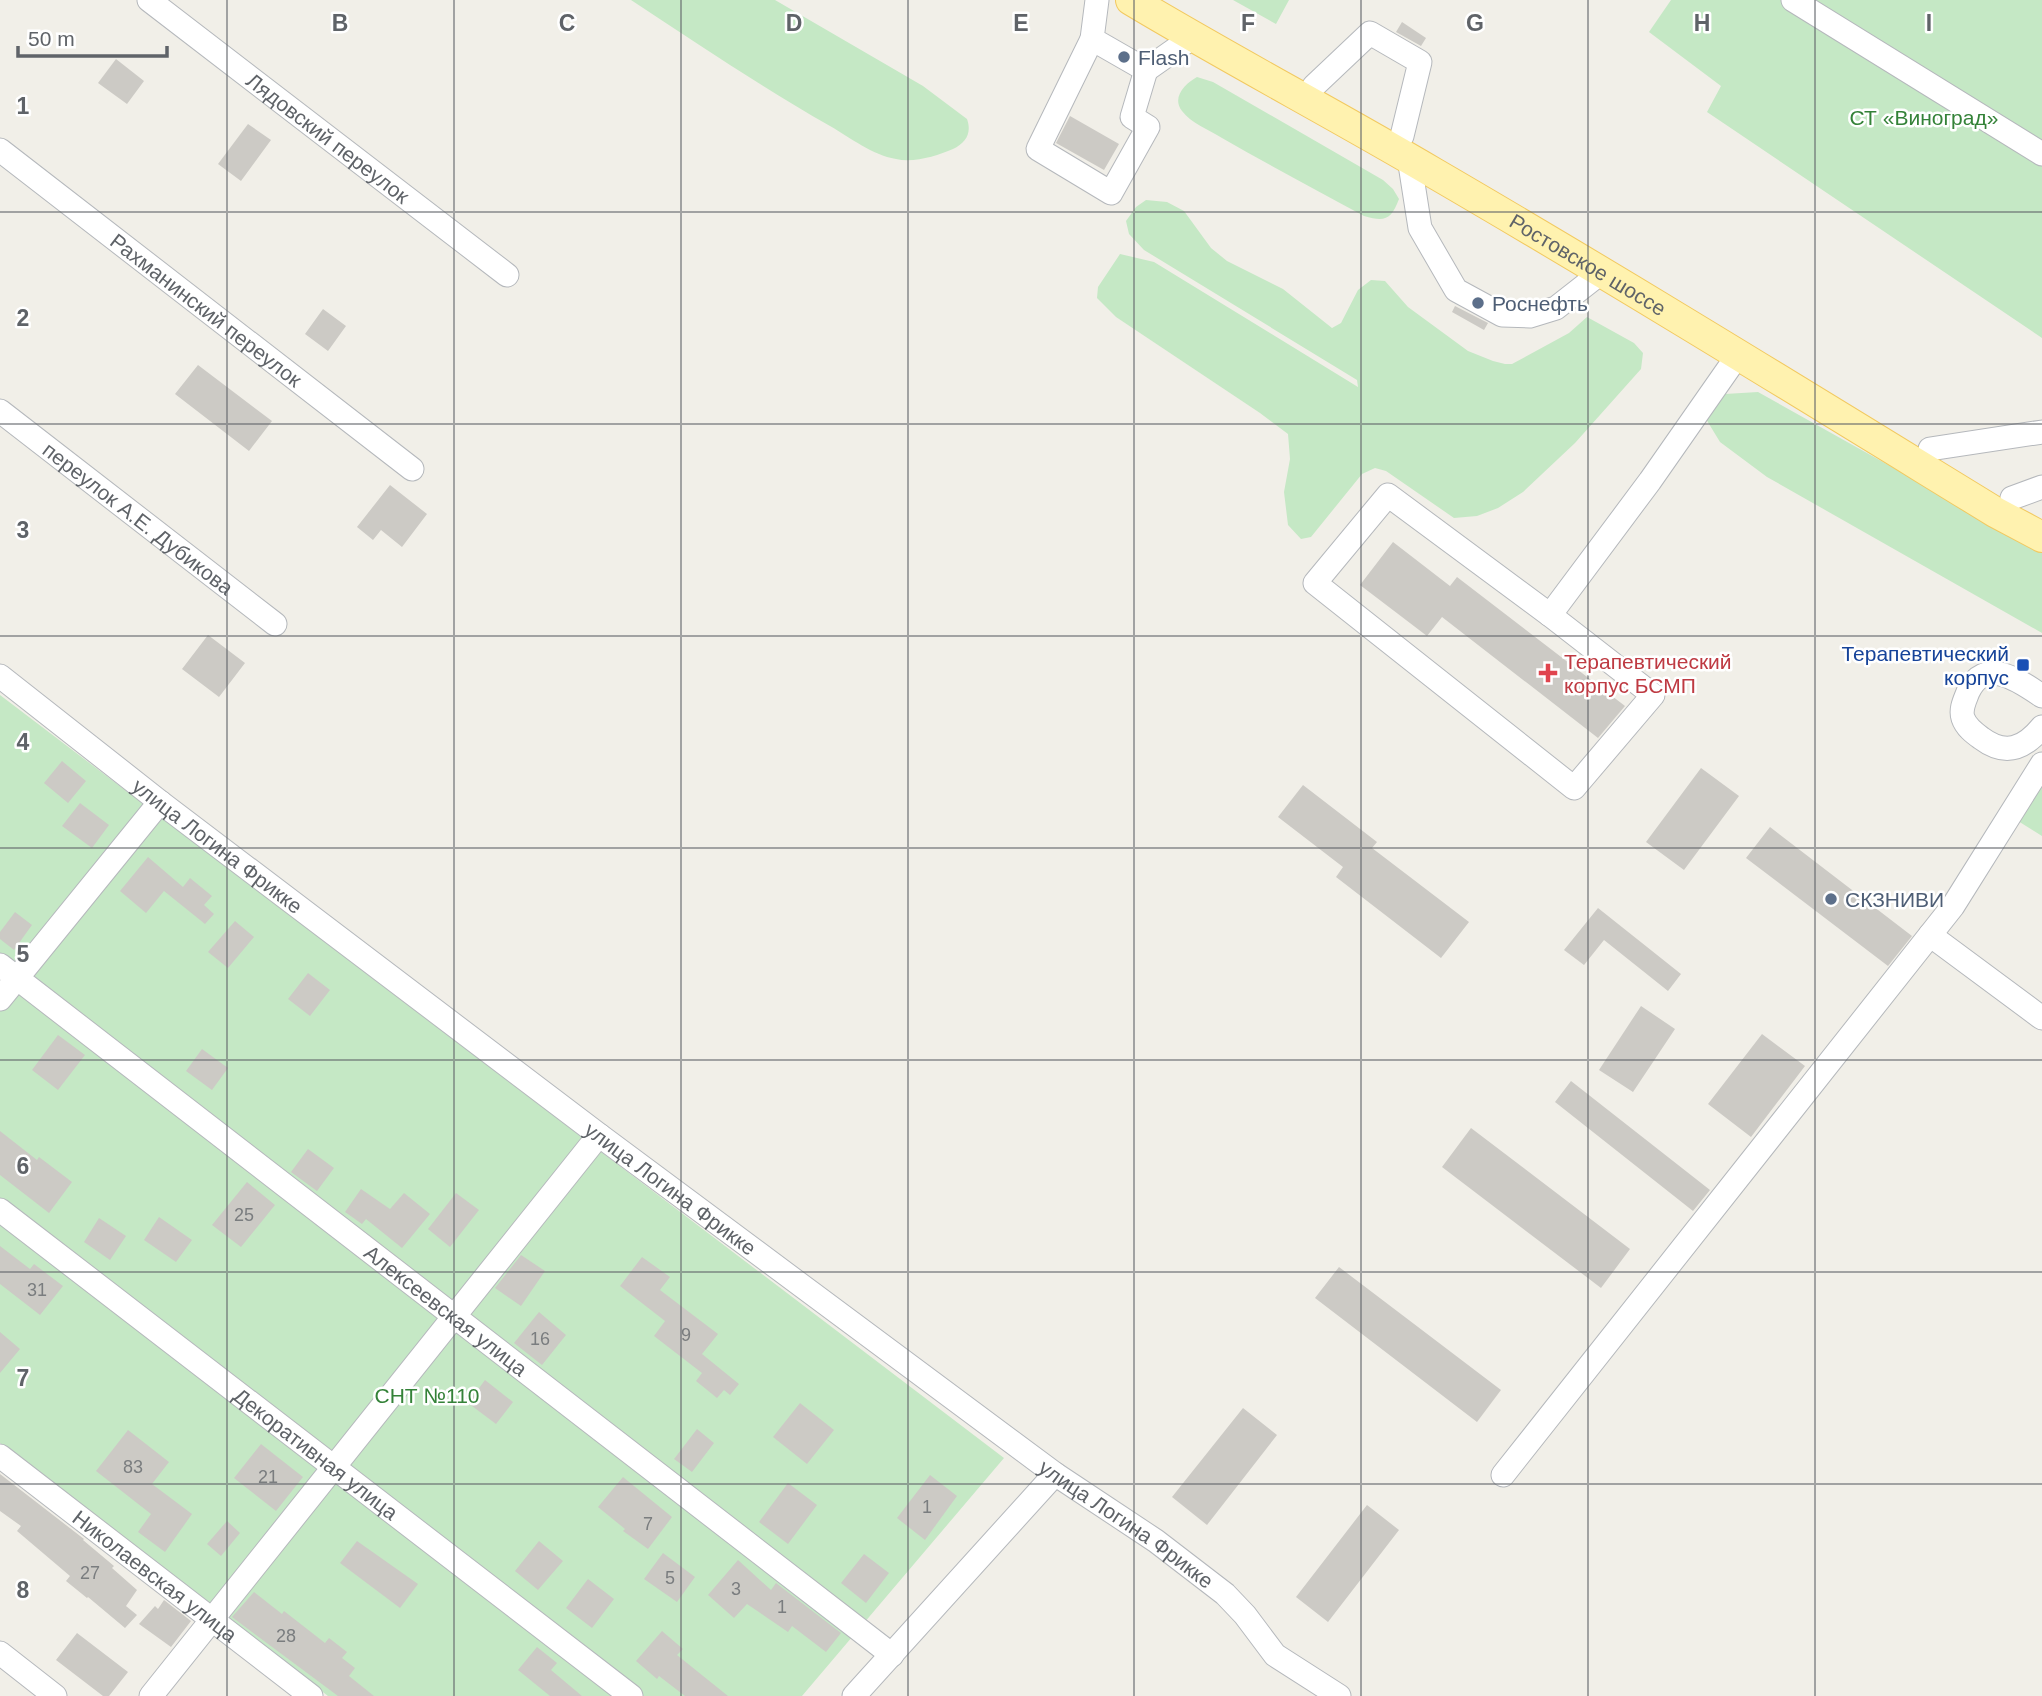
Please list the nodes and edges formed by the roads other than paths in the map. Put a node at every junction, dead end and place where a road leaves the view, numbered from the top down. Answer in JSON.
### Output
{"nodes":[{"id":1,"x":149,"y":0,"type":"edge"},
{"id":2,"x":1097,"y":0,"type":"edge"},
{"id":3,"x":1131,"y":0,"type":"edge"},
{"id":4,"x":1166,"y":0,"type":"edge"},
{"id":5,"x":1793,"y":0,"type":"edge"},
{"id":6,"x":1193,"y":37,"type":"junction"},
{"id":7,"x":1092,"y":39,"type":"junction"},
{"id":8,"x":1146,"y":70,"type":"junction"},
{"id":9,"x":1314,"y":86,"type":"junction"},
{"id":10,"x":1406,"y":147,"type":"junction"},
{"id":11,"x":0,"y":150,"type":"edge"},
{"id":12,"x":2042,"y":153,"type":"edge"},
{"id":13,"x":1602,"y":272,"type":"junction"},
{"id":14,"x":507,"y":275,"type":"dead end"},
{"id":15,"x":1738,"y":355,"type":"junction"},
{"id":16,"x":0,"y":411,"type":"edge"},
{"id":17,"x":2042,"y":432,"type":"edge"},
{"id":18,"x":1930,"y":449,"type":"junction"},
{"id":19,"x":412,"y":470,"type":"dead end"},
{"id":20,"x":2042,"y":487,"type":"edge"},
{"id":21,"x":2012,"y":498,"type":"junction"},
{"id":22,"x":2042,"y":514,"type":"edge"},
{"id":23,"x":2042,"y":537,"type":"edge"},
{"id":24,"x":1550,"y":615,"type":"junction"},
{"id":25,"x":275,"y":624,"type":"dead end"},
{"id":26,"x":0,"y":676,"type":"edge"},
{"id":27,"x":2042,"y":696,"type":"edge"},
{"id":28,"x":2042,"y":727,"type":"edge"},
{"id":29,"x":2042,"y":764,"type":"edge"},
{"id":30,"x":160,"y":802,"type":"junction"},
{"id":31,"x":1930,"y":935,"type":"junction"},
{"id":32,"x":8,"y":972,"type":"edge"},
{"id":33,"x":0,"y":999,"type":"edge"},
{"id":34,"x":2042,"y":1018,"type":"edge"},
{"id":35,"x":599,"y":1135,"type":"junction"},
{"id":36,"x":0,"y":1210,"type":"edge"},
{"id":37,"x":454,"y":1316,"type":"junction"},
{"id":38,"x":0,"y":1456,"type":"edge"},
{"id":39,"x":334,"y":1467,"type":"junction"},
{"id":40,"x":1055,"y":1474,"type":"junction"},
{"id":41,"x":1503,"y":1475,"type":"dead end"},
{"id":42,"x":212,"y":1620,"type":"junction"},
{"id":43,"x":0,"y":1653,"type":"edge"},
{"id":44,"x":892,"y":1655,"type":"junction"},
{"id":45,"x":55,"y":1696,"type":"edge"},
{"id":46,"x":151,"y":1696,"type":"edge"},
{"id":47,"x":311,"y":1696,"type":"edge"},
{"id":48,"x":631,"y":1696,"type":"edge"},
{"id":49,"x":854,"y":1696,"type":"edge"},
{"id":50,"x":1339,"y":1696,"type":"edge"}],
"edges":[{"from":1,"to":14,"type":"street","name":"Лядовский переулок"},
{"from":2,"to":7,"type":"street"},
{"from":3,"to":6,"type":"main road","name":"Ростовское шоссе"},
{"from":4,"to":9,"type":"main road","name":"Ростовское шоссе"},
{"from":5,"to":12,"type":"street"},
{"from":6,"to":8,"type":"street"},
{"from":6,"to":10,"type":"main road","name":"Ростовское шоссе"},
{"from":7,"to":8,"type":"street"},
{"from":7,"to":8,"type":"street"},
{"from":9,"to":10,"type":"main road","name":"Ростовское шоссе"},
{"from":9,"to":10,"type":"street"},
{"from":10,"to":13,"type":"main road","name":"Ростовское шоссе"},
{"from":10,"to":13,"type":"street"},
{"from":10,"to":18,"type":"main road","name":"Ростовское шоссе"},
{"from":11,"to":19,"type":"street","name":"Рахманинский переулок"},
{"from":13,"to":15,"type":"main road","name":"Ростовское шоссе"},
{"from":15,"to":23,"type":"main road","name":"Ростовское шоссе"},
{"from":15,"to":24,"type":"street"},
{"from":16,"to":25,"type":"street","name":"переулок А.Е. Дубикова"},
{"from":17,"to":18,"type":"street"},
{"from":18,"to":21,"type":"main road","name":"Ростовское шоссе"},
{"from":20,"to":21,"type":"street"},
{"from":21,"to":22,"type":"main road","name":"Ростовское шоссе"},
{"from":24,"to":24,"type":"street"},
{"from":26,"to":30,"type":"street","name":"улица Логина Фрикке"},
{"from":27,"to":28,"type":"street"},
{"from":29,"to":31,"type":"street"},
{"from":30,"to":32,"type":"street"},
{"from":30,"to":35,"type":"street","name":"улица Логина Фрикке"},
{"from":31,"to":34,"type":"street"},
{"from":31,"to":41,"type":"street"},
{"from":32,"to":33,"type":"street"},
{"from":32,"to":37,"type":"street","name":"Алексеевская улица"},
{"from":35,"to":37,"type":"street"},
{"from":35,"to":40,"type":"street","name":"улица Логина Фрикке"},
{"from":36,"to":39,"type":"street","name":"Декоративная улица"},
{"from":37,"to":39,"type":"street"},
{"from":37,"to":44,"type":"street","name":"Алексеевская улица"},
{"from":38,"to":42,"type":"street","name":"Николаевская улица"},
{"from":39,"to":42,"type":"street"},
{"from":39,"to":48,"type":"street","name":"Декоративная улица"},
{"from":40,"to":44,"type":"street"},
{"from":40,"to":50,"type":"street","name":"улица Логина Фрикке"},
{"from":42,"to":46,"type":"street"},
{"from":42,"to":47,"type":"street","name":"Николаевская улица"},
{"from":43,"to":45,"type":"street"},
{"from":44,"to":49,"type":"street"}]}
